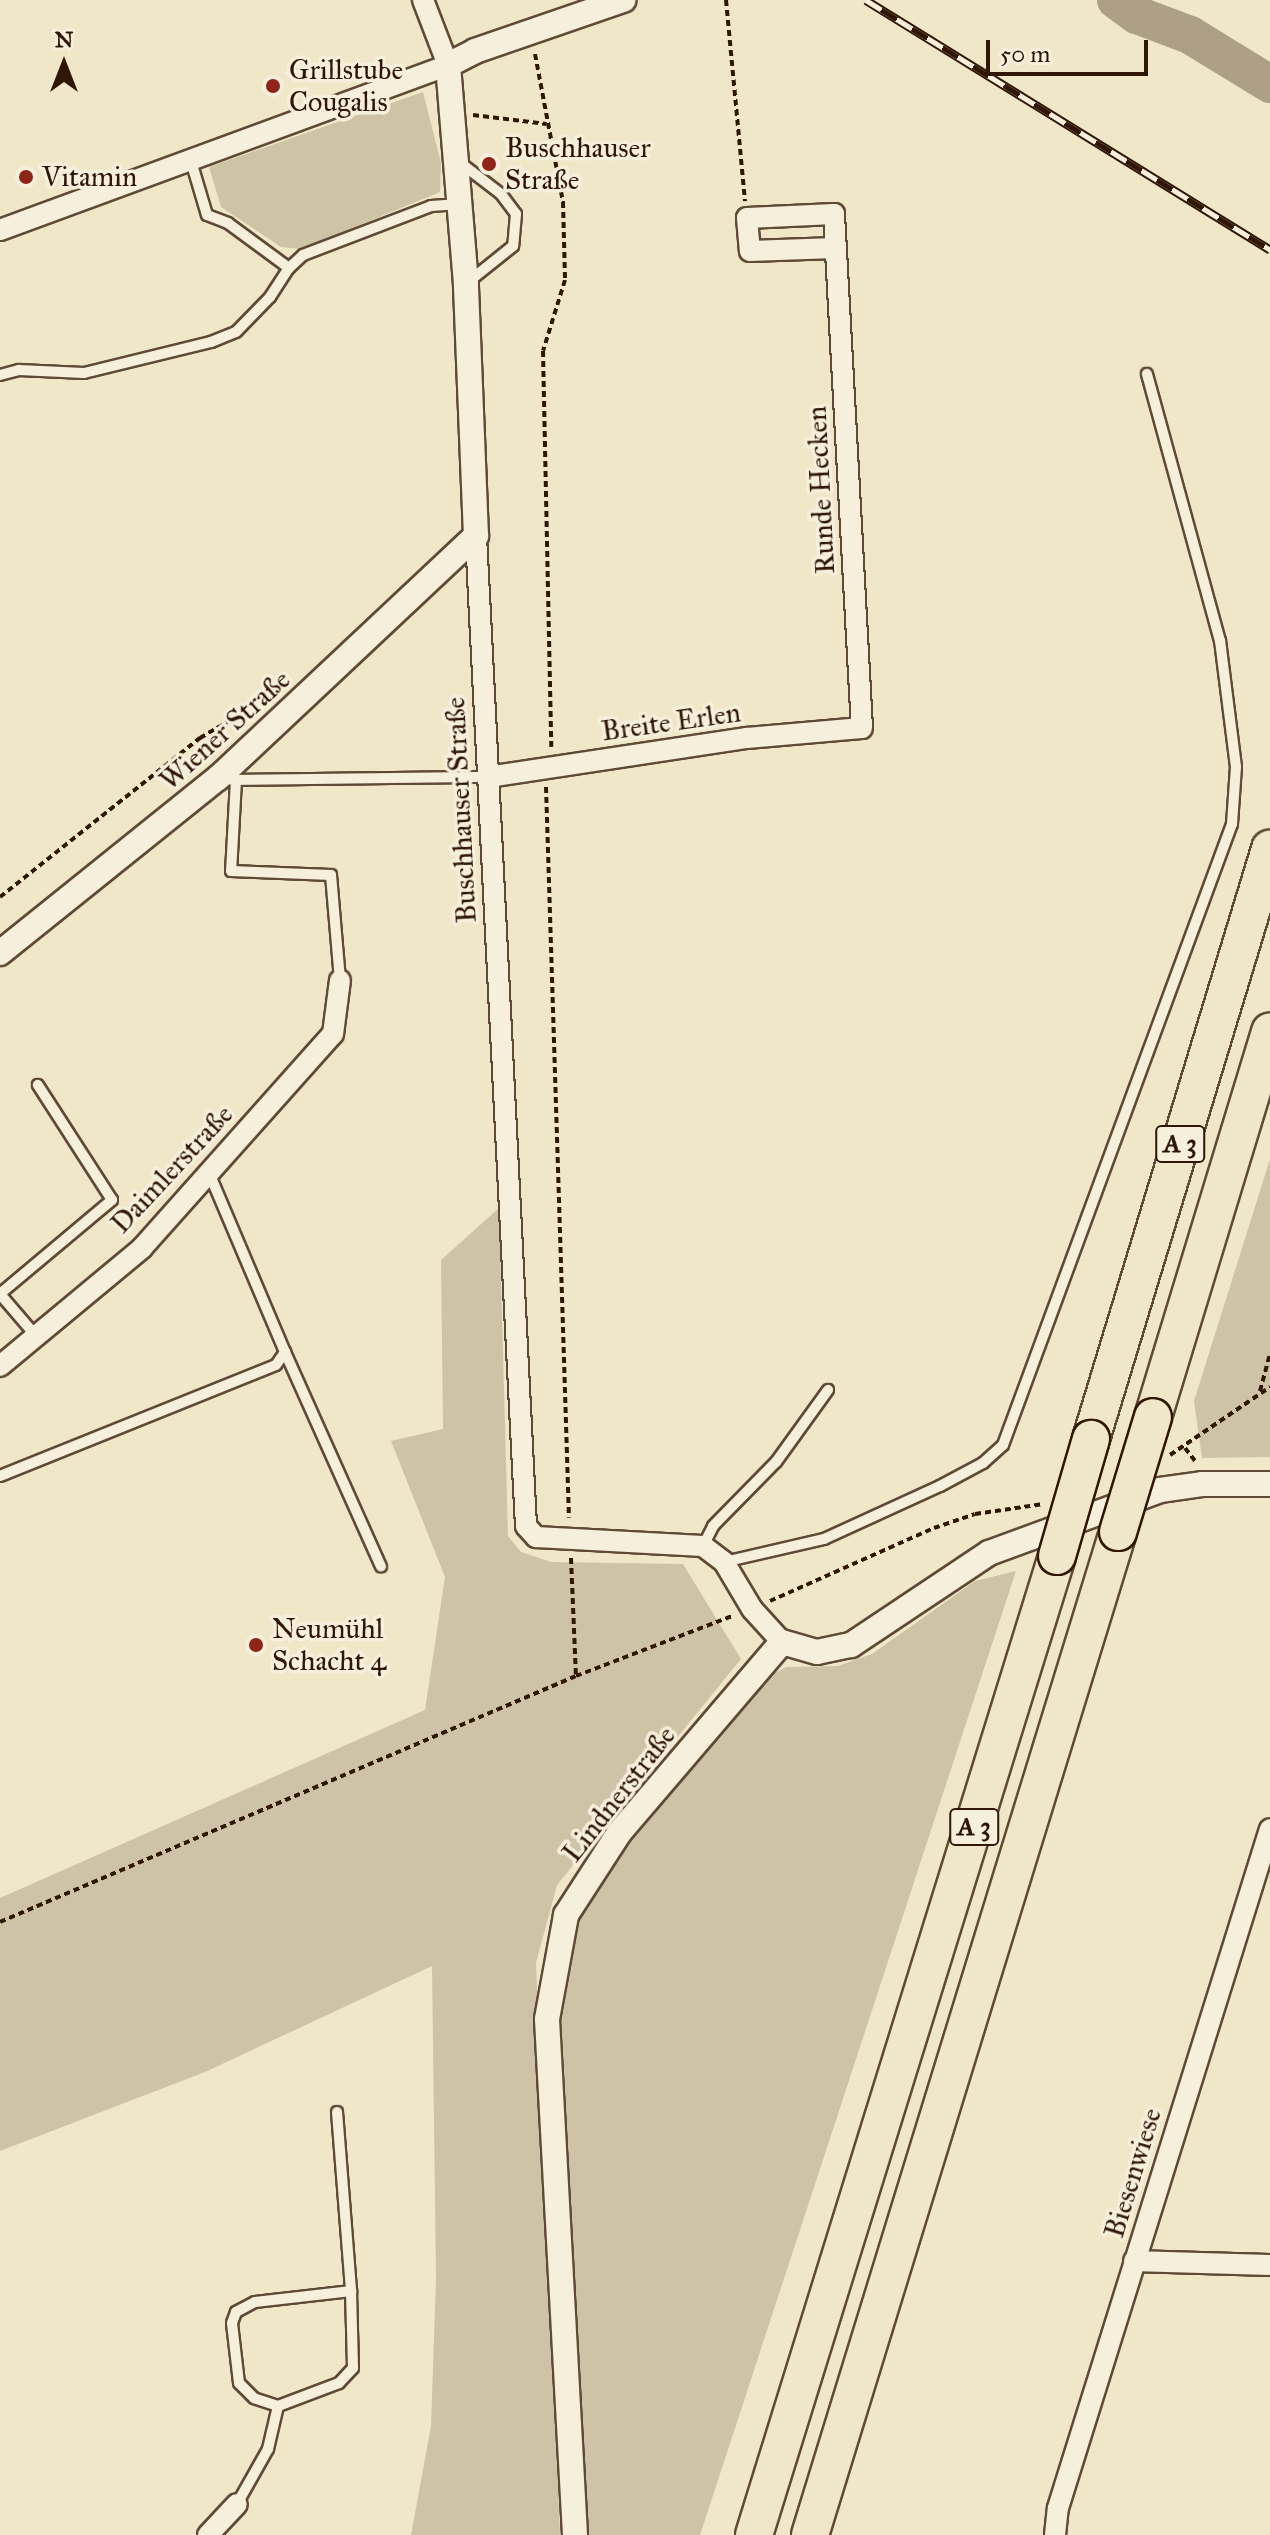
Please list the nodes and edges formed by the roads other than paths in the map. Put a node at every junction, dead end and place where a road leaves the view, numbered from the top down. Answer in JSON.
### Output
{"nodes":[{"id":1,"x":423,"y":0,"type":"edge"},
{"id":2,"x":623,"y":0,"type":"edge"},
{"id":3,"x":448,"y":65,"type":"junction"},
{"id":4,"x":191,"y":161,"type":"junction"},
{"id":5,"x":458,"y":161,"type":"junction"},
{"id":6,"x":460,"y":204,"type":"junction"},
{"id":7,"x":0,"y":230,"type":"edge"},
{"id":8,"x":835,"y":248,"type":"junction"},
{"id":9,"x":289,"y":268,"type":"junction"},
{"id":10,"x":466,"y":284,"type":"junction"},
{"id":11,"x":1147,"y":374,"type":"dead end"},
{"id":12,"x":0,"y":375,"type":"edge"},
{"id":13,"x":476,"y":536,"type":"junction"},
{"id":14,"x":862,"y":728,"type":"joint"},
{"id":15,"x":488,"y":777,"type":"junction"},
{"id":16,"x":227,"y":779,"type":"junction"},
{"id":17,"x":1270,"y":849,"type":"edge"},
{"id":18,"x":0,"y":953,"type":"edge"},
{"id":19,"x":340,"y":980,"type":"joint"},
{"id":20,"x":1270,"y":1031,"type":"edge"},
{"id":21,"x":38,"y":1085,"type":"dead end"},
{"id":22,"x":209,"y":1173,"type":"junction"},
{"id":23,"x":0,"y":1293,"type":"edge"},
{"id":24,"x":36,"y":1336,"type":"junction"},
{"id":25,"x":285,"y":1352,"type":"junction"},
{"id":26,"x":0,"y":1366,"type":"edge"},
{"id":27,"x":828,"y":1390,"type":"dead end"},
{"id":28,"x":0,"y":1476,"type":"edge"},
{"id":29,"x":1270,"y":1484,"type":"edge"},
{"id":30,"x":703,"y":1546,"type":"junction"},
{"id":31,"x":724,"y":1562,"type":"junction"},
{"id":32,"x":381,"y":1567,"type":"dead end"},
{"id":33,"x":782,"y":1642,"type":"junction"},
{"id":34,"x":1270,"y":1829,"type":"edge"},
{"id":35,"x":337,"y":2112,"type":"dead end"},
{"id":36,"x":1134,"y":2261,"type":"junction"},
{"id":37,"x":1270,"y":2265,"type":"edge"},
{"id":38,"x":351,"y":2291,"type":"junction"},
{"id":39,"x":278,"y":2406,"type":"junction"},
{"id":40,"x":237,"y":2504,"type":"joint"},
{"id":41,"x":208,"y":2535,"type":"edge"},
{"id":42,"x":575,"y":2535,"type":"edge"},
{"id":43,"x":754,"y":2535,"type":"edge"},
{"id":44,"x":810,"y":2535,"type":"edge"},
{"id":45,"x":1055,"y":2535,"type":"edge"}],
"edges":[{"from":1,"to":3,"type":"street","name":"Buschhauser Straße"},
{"from":2,"to":3,"type":"street"},
{"from":3,"to":4,"type":"street"},
{"from":3,"to":5,"type":"street","name":"Buschhauser Straße"},
{"from":4,"to":7,"type":"street"},
{"from":4,"to":9,"type":"lane"},
{"from":5,"to":6,"type":"street","name":"Buschhauser Straße"},
{"from":5,"to":10,"type":"lane"},
{"from":6,"to":9,"type":"lane"},
{"from":6,"to":10,"type":"street","name":"Buschhauser Straße"},
{"from":8,"to":8,"type":"street","name":"Runde Hecken"},
{"from":8,"to":14,"type":"street","name":"Runde Hecken"},
{"from":9,"to":12,"type":"lane"},
{"from":10,"to":13,"type":"street","name":"Buschhauser Straße"},
{"from":11,"to":31,"type":"lane"},
{"from":13,"to":15,"type":"street","name":"Buschhauser Straße"},
{"from":13,"to":16,"type":"street","name":"Wiener Straße"},
{"from":14,"to":15,"type":"street","name":"Breite Erlen"},
{"from":15,"to":16,"type":"lane"},
{"from":15,"to":30,"type":"street","name":"Buschhauser Straße"},
{"from":16,"to":18,"type":"street","name":"Wiener Straße"},
{"from":16,"to":19,"type":"lane"},
{"from":17,"to":43,"type":"highway","number":"A 3","bridge":true},
{"from":19,"to":22,"type":"street","name":"Daimlerstraße"},
{"from":20,"to":44,"type":"highway","number":"A 3","bridge":true},
{"from":21,"to":23,"type":"lane"},
{"from":22,"to":24,"type":"street","name":"Daimlerstraße"},
{"from":22,"to":25,"type":"lane"},
{"from":23,"to":24,"type":"lane"},
{"from":24,"to":26,"type":"street","name":"Daimlerstraße"},
{"from":25,"to":28,"type":"lane"},
{"from":25,"to":32,"type":"lane"},
{"from":27,"to":30,"type":"lane"},
{"from":29,"to":33,"type":"street"},
{"from":30,"to":31,"type":"street"},
{"from":31,"to":33,"type":"street"},
{"from":33,"to":42,"type":"street","name":"Lindnerstraße"},
{"from":34,"to":36,"type":"street","name":"Biesenwiese"},
{"from":35,"to":38,"type":"lane"},
{"from":36,"to":37,"type":"street"},
{"from":36,"to":45,"type":"street","name":"Biesenwiese"},
{"from":38,"to":39,"type":"lane"},
{"from":38,"to":39,"type":"lane"},
{"from":39,"to":40,"type":"lane"},
{"from":40,"to":41,"type":"street"}]}
